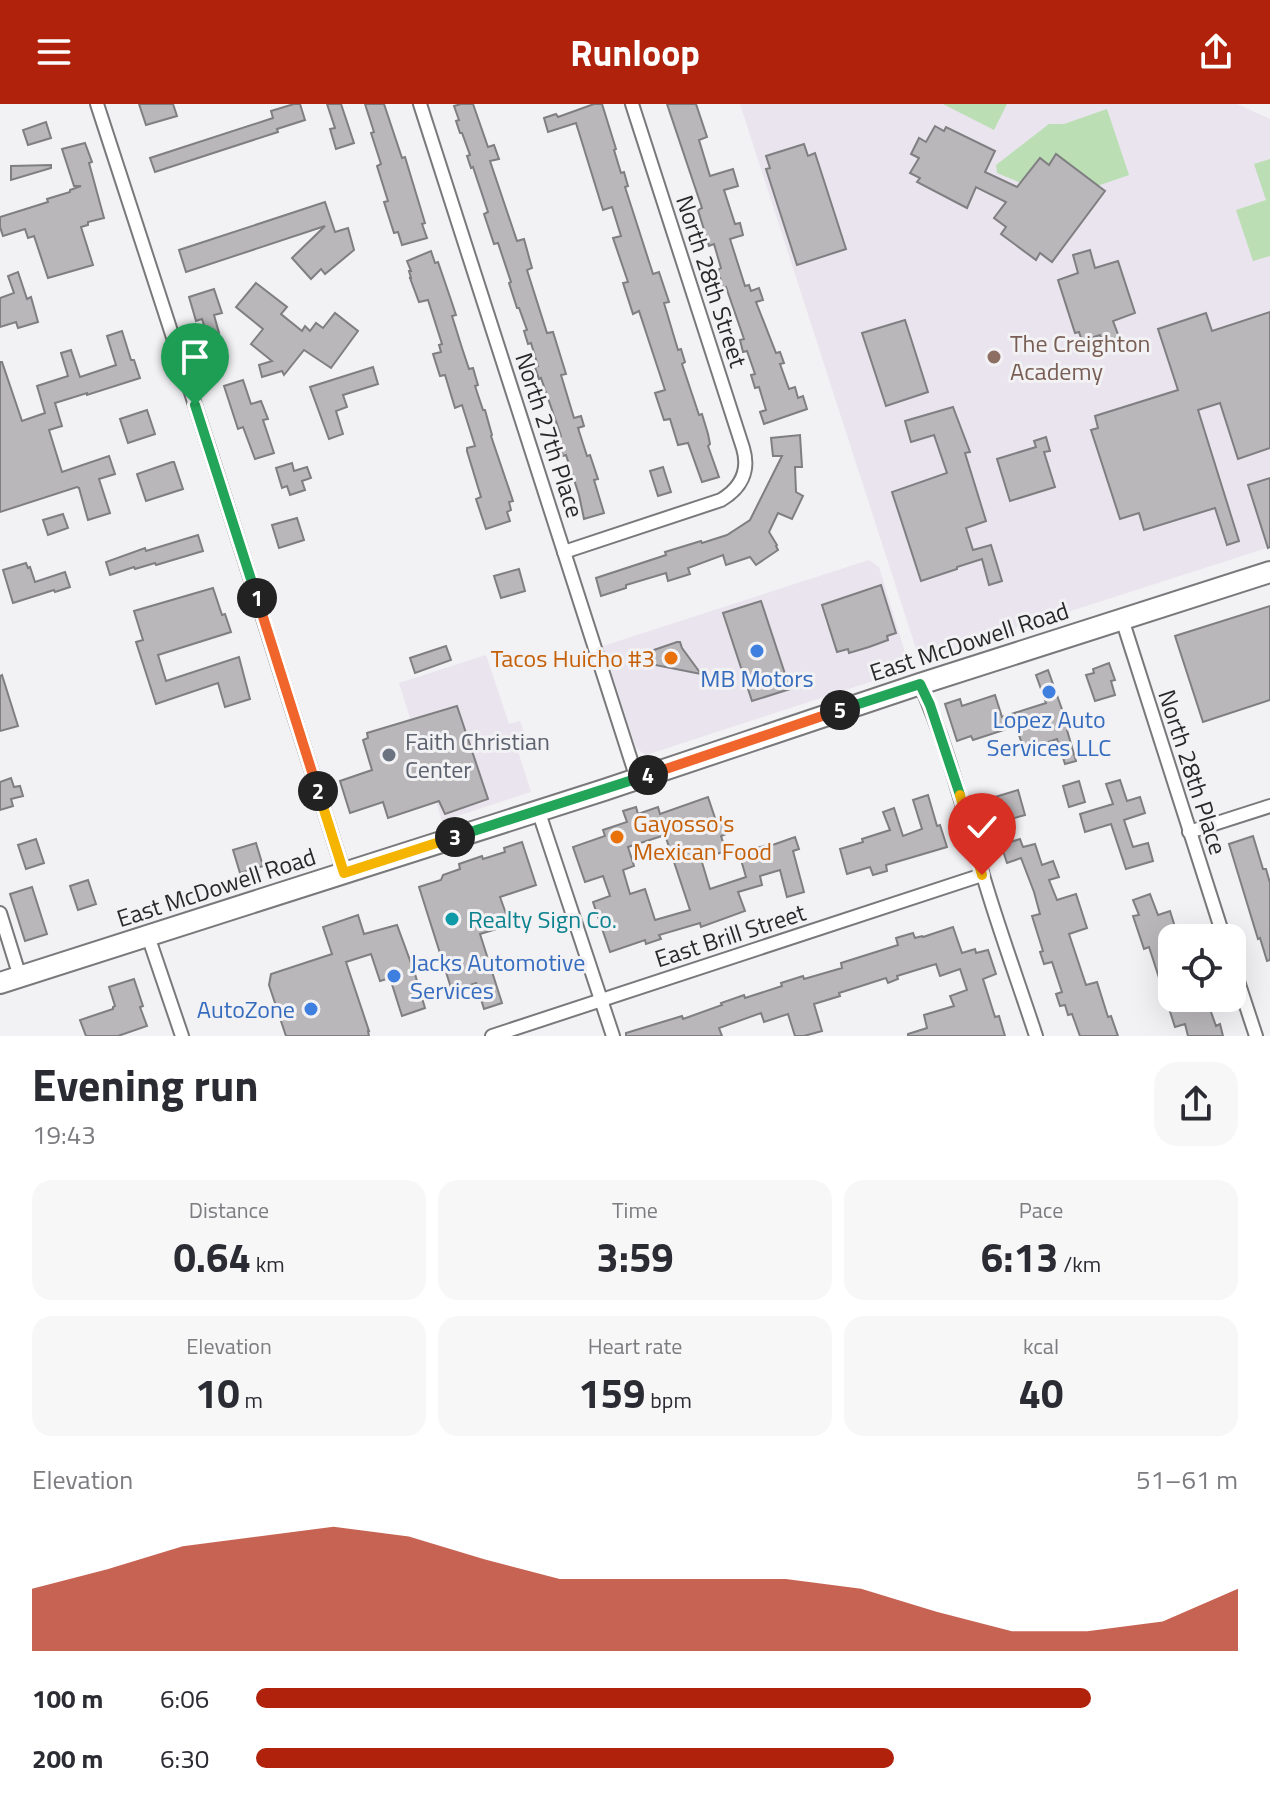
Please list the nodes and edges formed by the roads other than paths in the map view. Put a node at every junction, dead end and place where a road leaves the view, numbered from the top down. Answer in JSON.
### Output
{"nodes":[{"id":1,"x":97,"y":104,"type":"edge"},
{"id":2,"x":420,"y":104,"type":"edge"},
{"id":3,"x":632,"y":104,"type":"edge"},
{"id":4,"x":564,"y":552,"type":"junction"},
{"id":5,"x":1270,"y":572,"type":"edge"},
{"id":6,"x":1122,"y":619,"type":"junction"},
{"id":7,"x":920,"y":684,"type":"junction"},
{"id":8,"x":637,"y":779,"type":"junction"},
{"id":9,"x":1270,"y":806,"type":"edge"},
{"id":10,"x":538,"y":810,"type":"junction"},
{"id":11,"x":1189,"y":832,"type":"junction"},
{"id":12,"x":344,"y":873,"type":"junction"},
{"id":13,"x":982,"y":875,"type":"junction"},
{"id":14,"x":0,"y":913,"type":"edge"},
{"id":15,"x":1219,"y":924,"type":"edge"},
{"id":16,"x":148,"y":936,"type":"junction"},
{"id":17,"x":20,"y":977,"type":"junction"},
{"id":18,"x":0,"y":983,"type":"edge"},
{"id":19,"x":601,"y":1001,"type":"junction"},
{"id":20,"x":1246,"y":1006,"type":"edge"},
{"id":21,"x":182,"y":1036,"type":"edge"},
{"id":22,"x":492,"y":1036,"type":"edge"},
{"id":23,"x":613,"y":1036,"type":"edge"},
{"id":24,"x":1036,"y":1036,"type":"edge"},
{"id":25,"x":1256,"y":1036,"type":"edge"}],
"edges":[{"from":1,"to":12,"type":"street"},
{"from":2,"to":4,"type":"street","name":"North 27th Place"},
{"from":3,"to":4,"type":"street","name":"North 28th Street"},
{"from":4,"to":8,"type":"street","name":"North 27th Place"},
{"from":5,"to":6,"type":"main road","name":"East McDowell Road"},
{"from":6,"to":7,"type":"main road","name":"East McDowell Road"},
{"from":6,"to":11,"type":"street","name":"North 28th Place"},
{"from":7,"to":8,"type":"main road","name":"East McDowell Road"},
{"from":7,"to":13,"type":"street"},
{"from":8,"to":10,"type":"main road","name":"East McDowell Road"},
{"from":9,"to":11,"type":"street"},
{"from":10,"to":12,"type":"main road","name":"East McDowell Road"},
{"from":10,"to":19,"type":"street"},
{"from":11,"to":15,"type":"street","name":"North 28th Place"},
{"from":12,"to":16,"type":"main road","name":"East McDowell Road"},
{"from":13,"to":19,"type":"street","name":"East Brill Street"},
{"from":13,"to":24,"type":"street"},
{"from":14,"to":17,"type":"street"},
{"from":16,"to":17,"type":"main road","name":"East McDowell Road"},
{"from":16,"to":21,"type":"street"},
{"from":17,"to":18,"type":"main road","name":"East McDowell Road"},
{"from":19,"to":22,"type":"street","name":"East Brill Street"},
{"from":19,"to":23,"type":"street"},
{"from":20,"to":25,"type":"street"}]}
